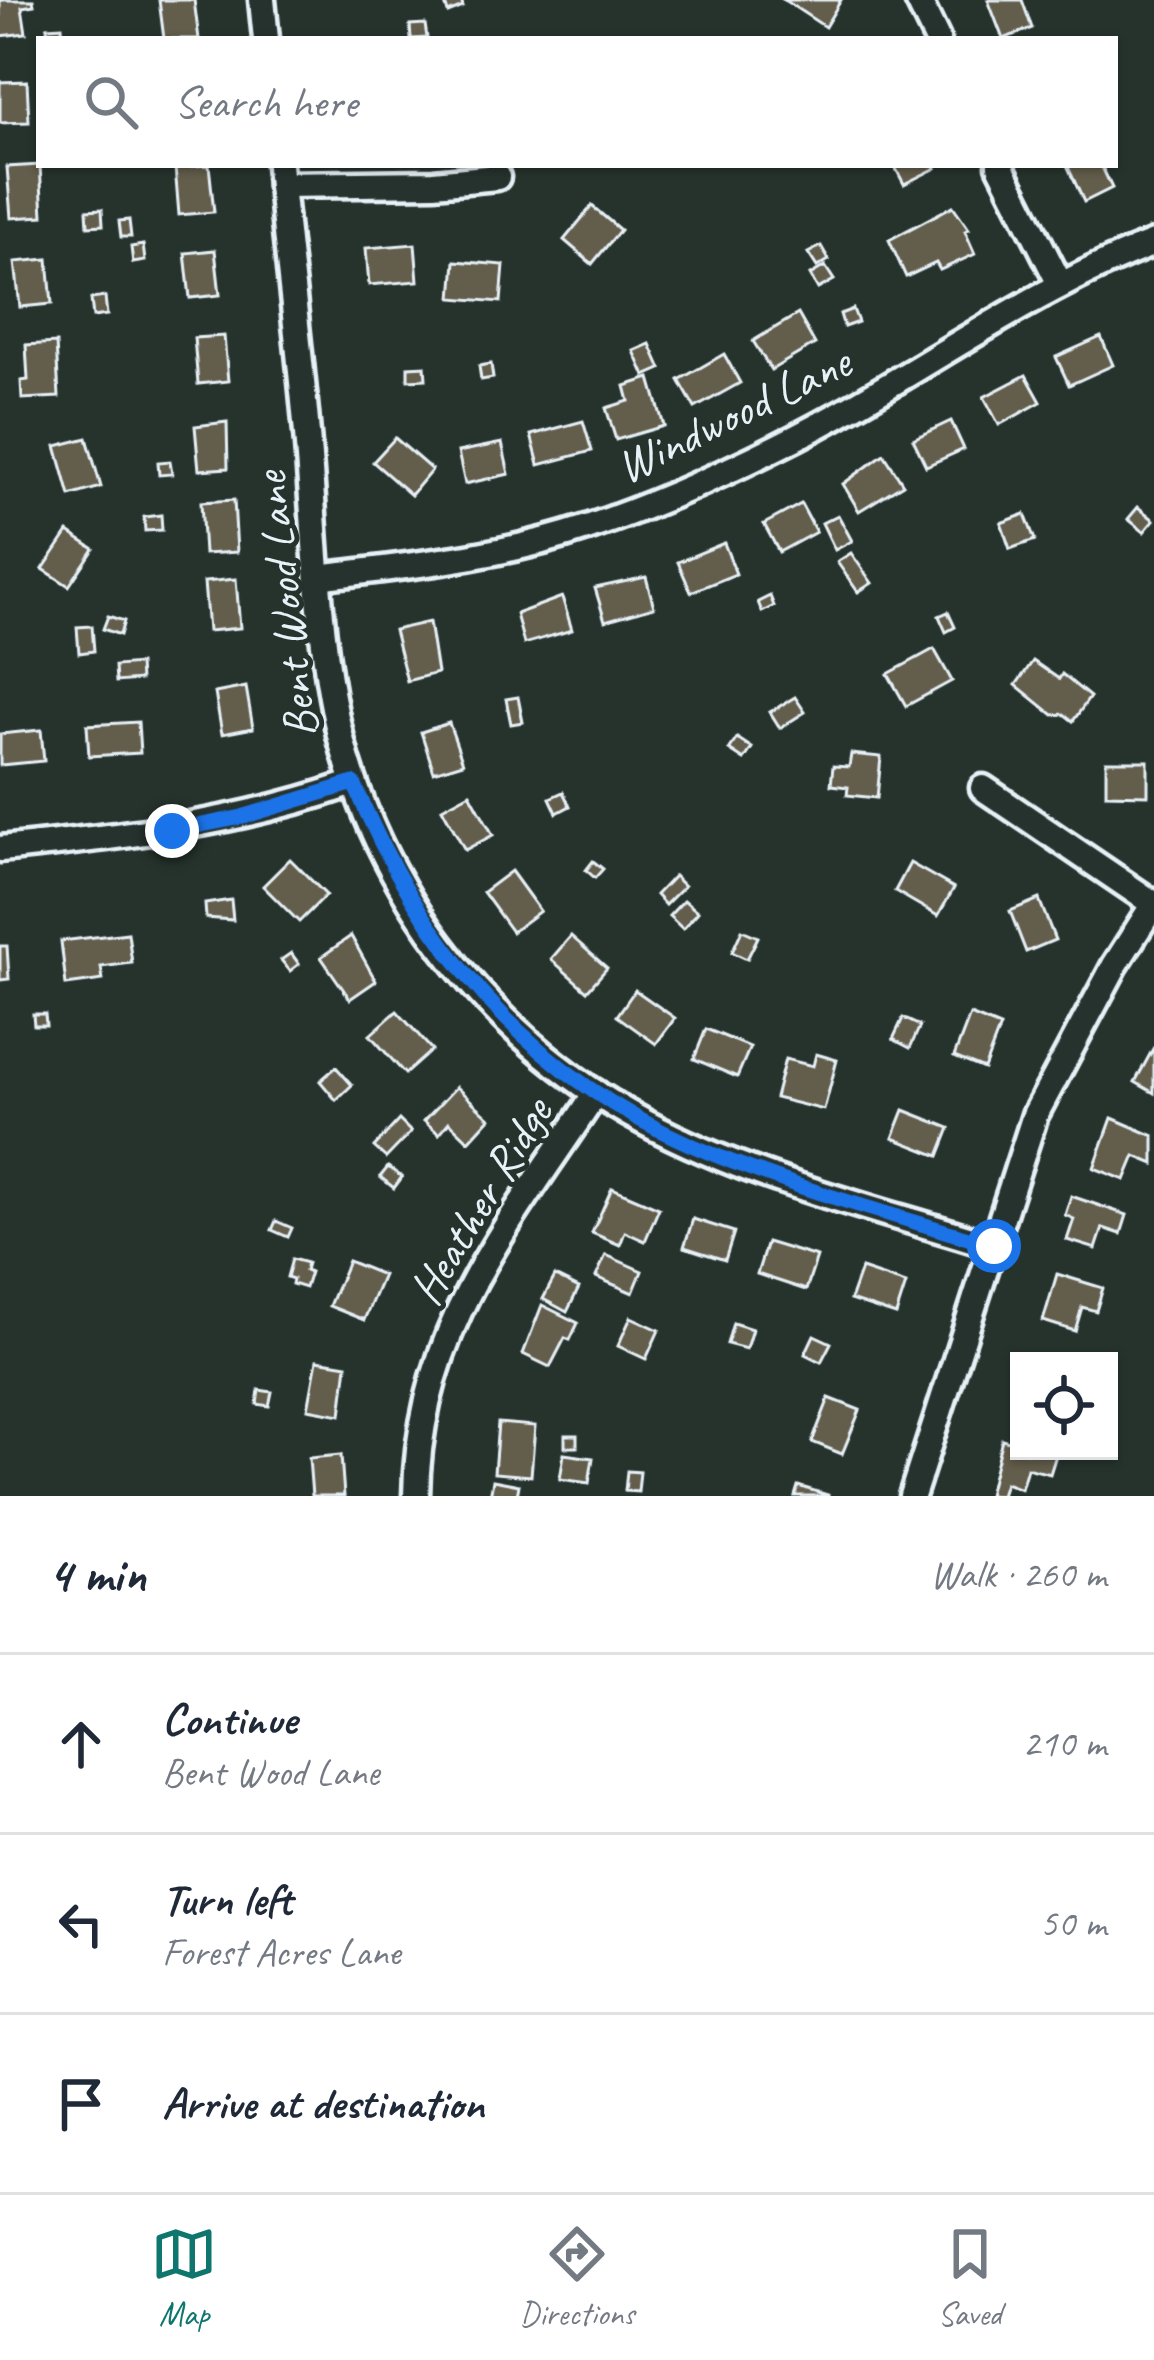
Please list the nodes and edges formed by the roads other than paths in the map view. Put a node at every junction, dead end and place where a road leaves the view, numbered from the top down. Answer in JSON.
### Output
{"nodes":[{"id":1,"x":262,"y":0,"type":"edge"},
{"id":2,"x":918,"y":0,"type":"edge"},
{"id":3,"x":266,"y":36,"type":"edge"},
{"id":4,"x":936,"y":36,"type":"edge"},
{"id":5,"x":1002,"y":168,"type":"edge"},
{"id":6,"x":280,"y":175,"type":"edge"},
{"id":7,"x":497,"y":177,"type":"dead end"},
{"id":8,"x":1154,"y":243,"type":"edge"},
{"id":9,"x":1060,"y":284,"type":"junction"},
{"id":10,"x":319,"y":577,"type":"junction"},
{"id":11,"x":354,"y":783,"type":"junction"},
{"id":12,"x":982,"y":788,"type":"dead end"},
{"id":13,"x":0,"y":849,"type":"edge"},
{"id":14,"x":1154,"y":904,"type":"edge"},
{"id":15,"x":596,"y":1093,"type":"junction"},
{"id":16,"x":994,"y":1246,"type":"junction"},
{"id":17,"x":416,"y":1496,"type":"edge"},
{"id":18,"x":912,"y":1496,"type":"edge"}],
"edges":[{"from":1,"to":3,"type":"street"},
{"from":2,"to":4,"type":"street"},
{"from":5,"to":9,"type":"street"},
{"from":6,"to":7,"type":"street"},
{"from":6,"to":10,"type":"street","name":"Bent Wood Lane"},
{"from":8,"to":9,"type":"street","name":"Windwood Lane"},
{"from":9,"to":10,"type":"street","name":"Windwood Lane"},
{"from":10,"to":11,"type":"street","name":"Bent Wood Lane"},
{"from":11,"to":13,"type":"street"},
{"from":11,"to":15,"type":"street","name":"Bent Wood Lane"},
{"from":12,"to":14,"type":"street"},
{"from":14,"to":16,"type":"street"},
{"from":15,"to":16,"type":"street","name":"Bent Wood Lane"},
{"from":15,"to":17,"type":"street","name":"Heather Ridge"},
{"from":16,"to":18,"type":"street"}]}
